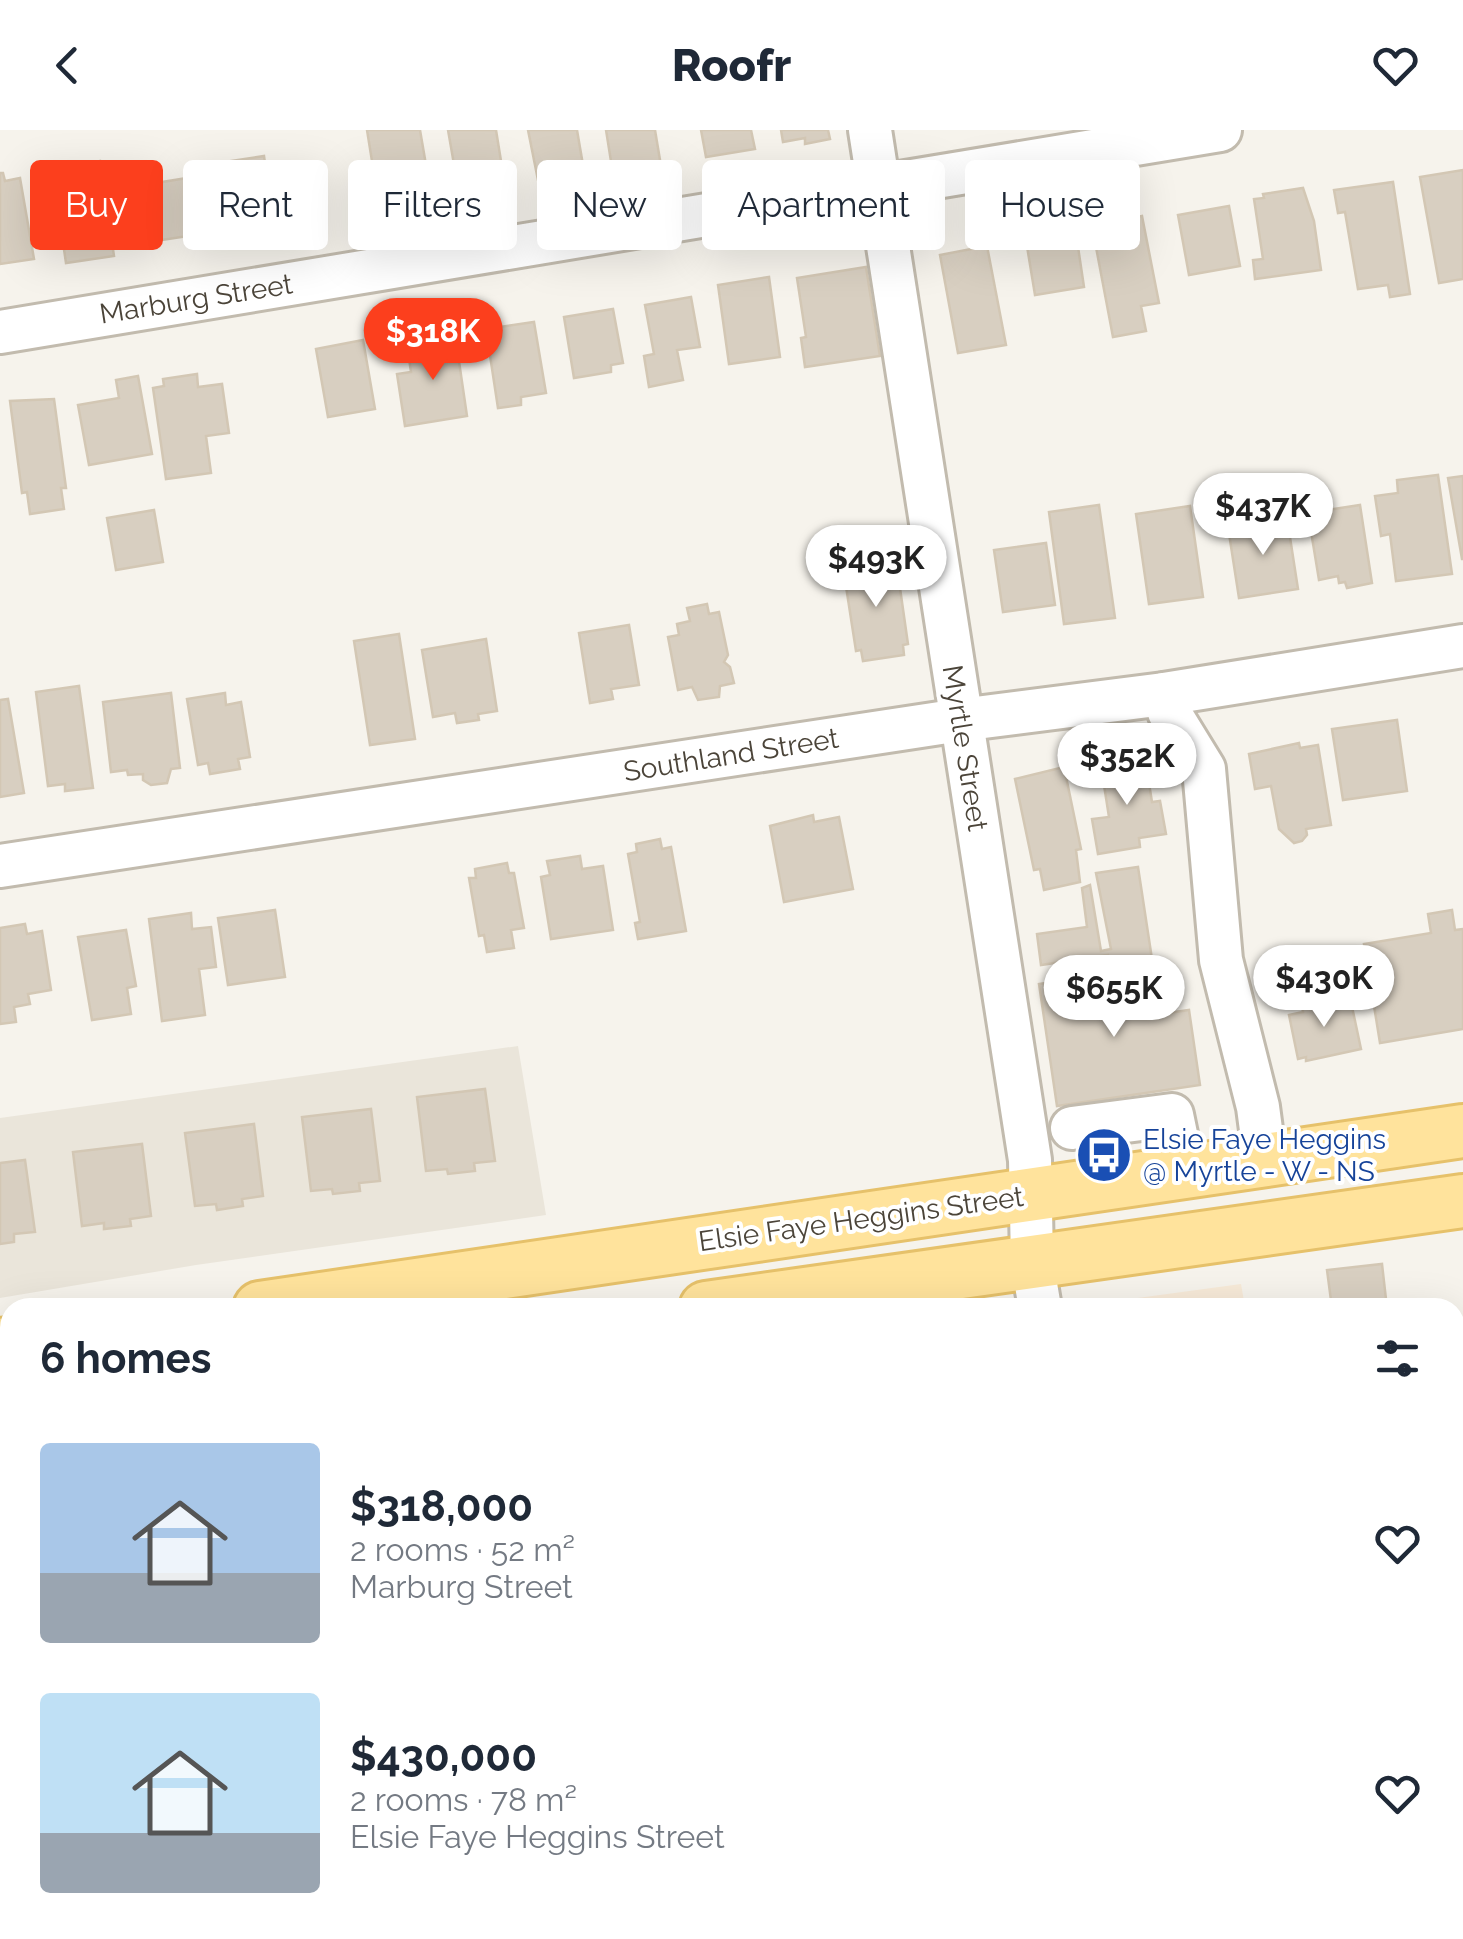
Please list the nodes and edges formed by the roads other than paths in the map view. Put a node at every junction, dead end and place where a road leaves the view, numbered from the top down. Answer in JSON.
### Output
{"nodes":[{"id":1,"x":870,"y":130,"type":"edge"},
{"id":2,"x":1220,"y":130,"type":"edge"},
{"id":3,"x":875,"y":160,"type":"edge"},
{"id":4,"x":945,"y":175,"type":"edge"},
{"id":5,"x":702,"y":215,"type":"edge"},
{"id":6,"x":889,"y":250,"type":"edge"},
{"id":7,"x":0,"y":332,"type":"edge"},
{"id":8,"x":1463,"y":646,"type":"edge"},
{"id":9,"x":1164,"y":694,"type":"junction"},
{"id":10,"x":960,"y":720,"type":"junction"},
{"id":11,"x":0,"y":866,"type":"edge"},
{"id":12,"x":1072,"y":1128,"type":"dead end"},
{"id":13,"x":1463,"y":1130,"type":"edge"},
{"id":14,"x":1265,"y":1160,"type":"junction"},
{"id":15,"x":1184,"y":1173,"type":"junction"},
{"id":16,"x":1030,"y":1194,"type":"junction"},
{"id":17,"x":1463,"y":1202,"type":"edge"},
{"id":18,"x":1036,"y":1284,"type":"edge"},
{"id":19,"x":375,"y":1298,"type":"edge"},
{"id":20,"x":844,"y":1298,"type":"edge"}],
"edges":[{"from":1,"to":3,"type":"street","name":"Myrtle Street"},
{"from":2,"to":4,"type":"street","name":"Marburg Street"},
{"from":5,"to":7,"type":"street","name":"Marburg Street"},
{"from":6,"to":10,"type":"street","name":"Myrtle Street"},
{"from":8,"to":9,"type":"street","name":"Southland Street"},
{"from":9,"to":10,"type":"street","name":"Southland Street"},
{"from":9,"to":14,"type":"street"},
{"from":10,"to":11,"type":"street","name":"Southland Street"},
{"from":10,"to":16,"type":"street","name":"Myrtle Street"},
{"from":12,"to":15,"type":"street"},
{"from":13,"to":14,"type":"main road","name":"Elsie Faye Heggins Street"},
{"from":14,"to":15,"type":"main road","name":"Elsie Faye Heggins Street"},
{"from":15,"to":16,"type":"main road","name":"Elsie Faye Heggins Street"},
{"from":16,"to":18,"type":"street","name":"Myrtle Street"},
{"from":16,"to":19,"type":"main road","name":"Elsie Faye Heggins Street"},
{"from":17,"to":18,"type":"main road"},
{"from":18,"to":20,"type":"main road"}]}
